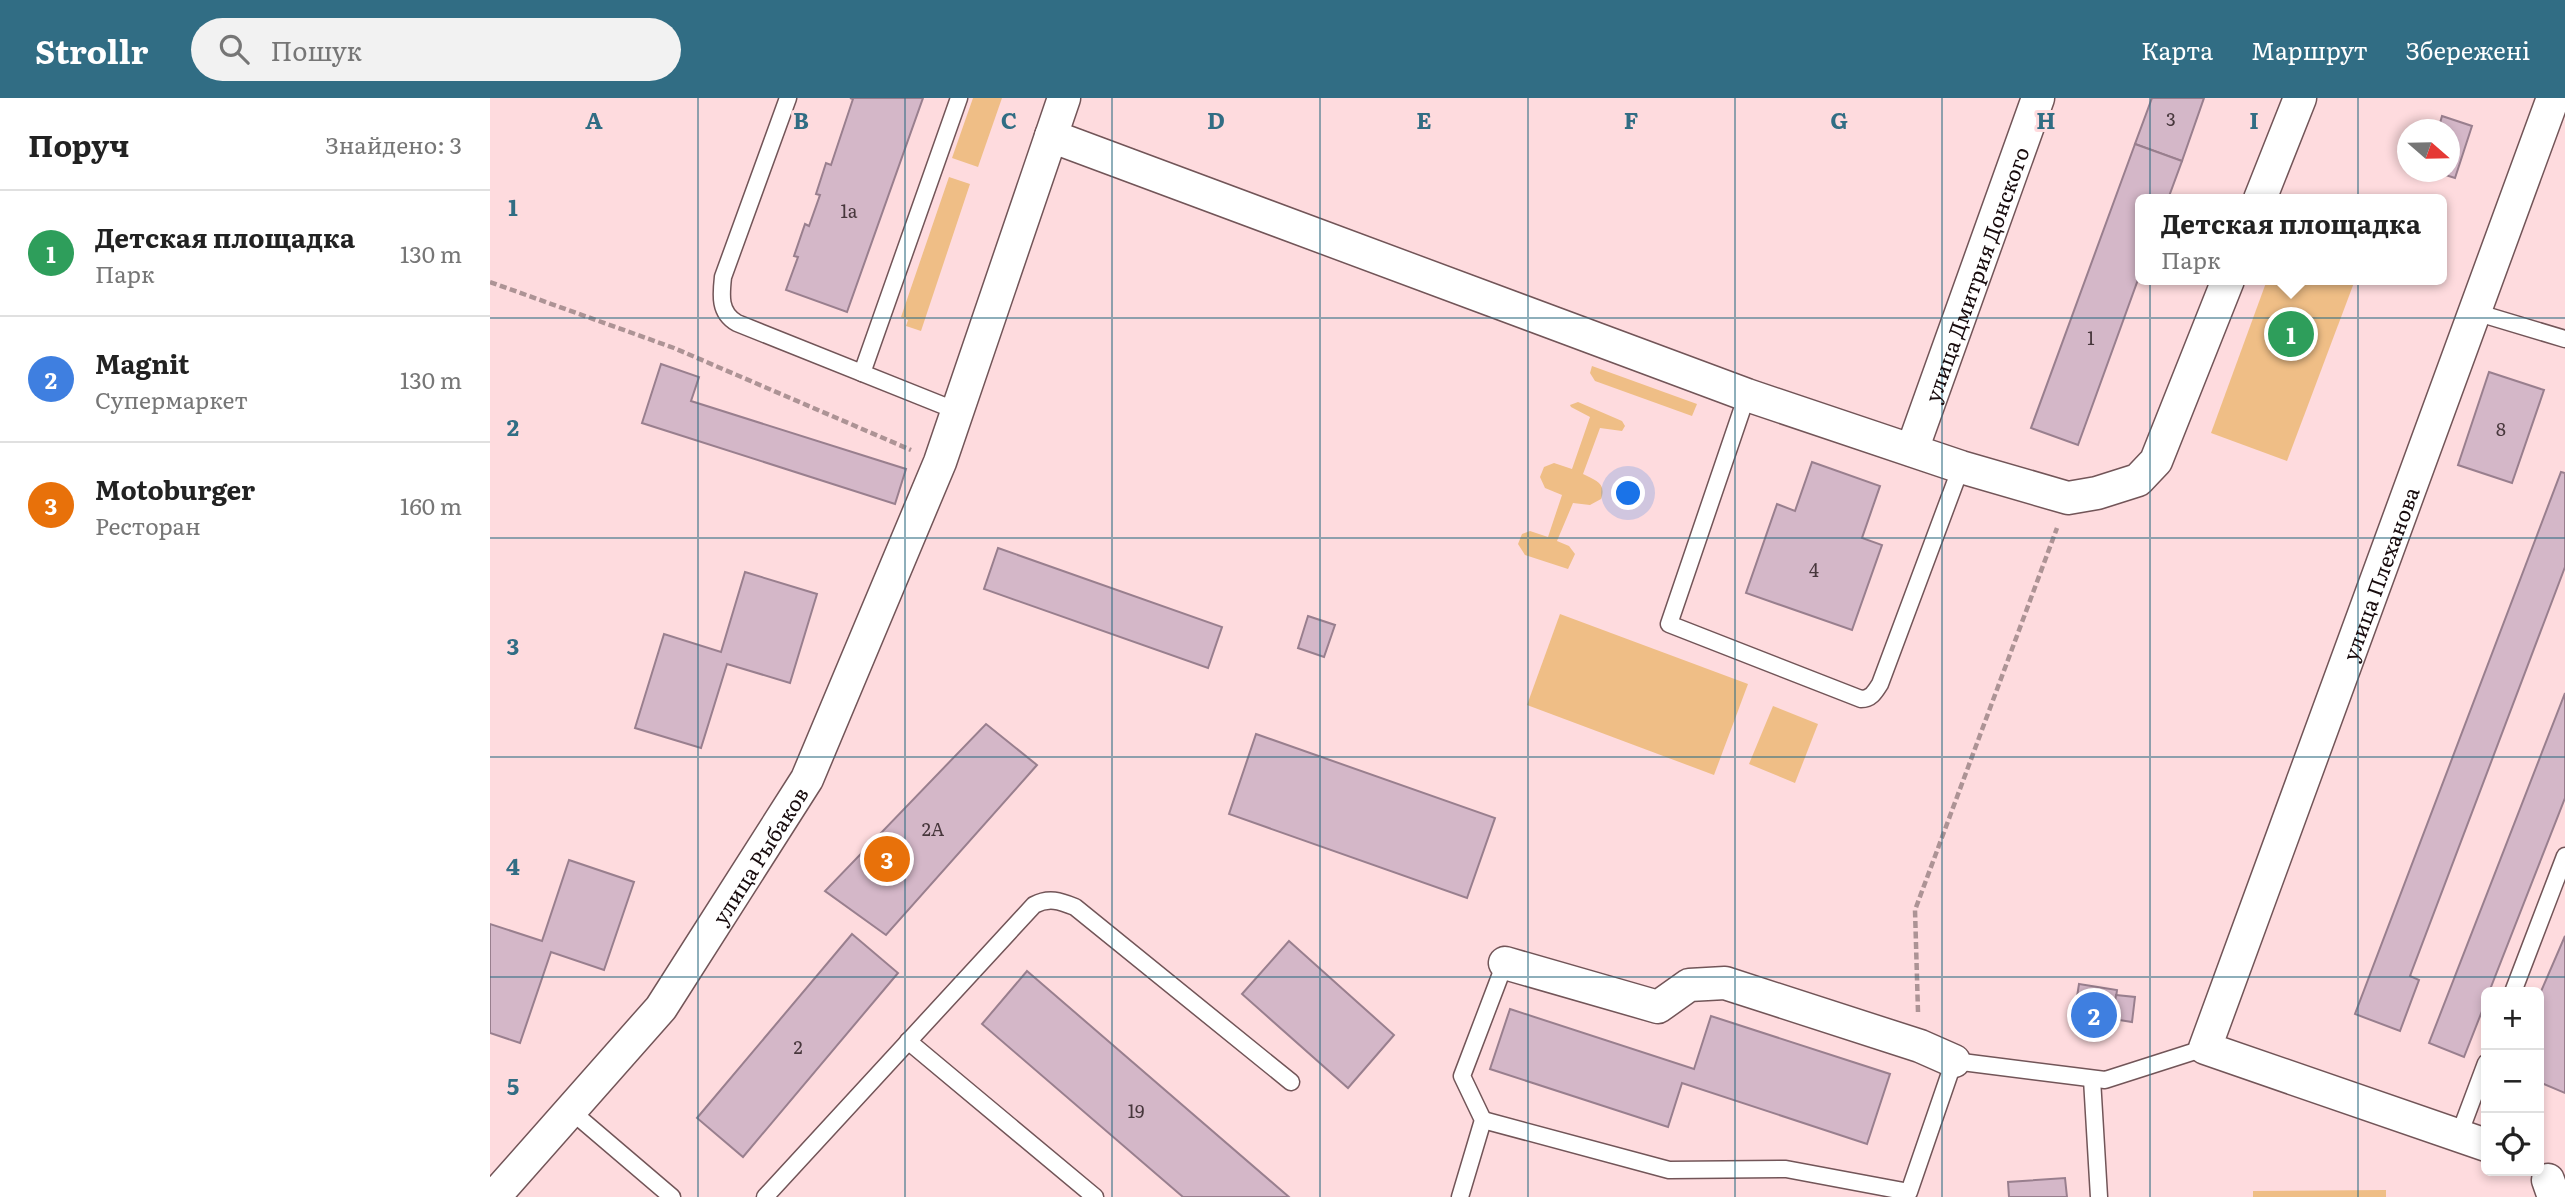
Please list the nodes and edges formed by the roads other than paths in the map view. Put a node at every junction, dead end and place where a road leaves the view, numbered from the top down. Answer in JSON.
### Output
{"nodes":[{"id":1,"x":788,"y":98,"type":"edge"},
{"id":2,"x":959,"y":98,"type":"edge"},
{"id":3,"x":1064,"y":98,"type":"edge"},
{"id":4,"x":2038,"y":98,"type":"edge"},
{"id":5,"x":2300,"y":98,"type":"edge"},
{"id":6,"x":2553,"y":98,"type":"edge"},
{"id":7,"x":1051,"y":136,"type":"junction"},
{"id":8,"x":2262,"y":194,"type":"edge"},
{"id":9,"x":2226,"y":285,"type":"edge"},
{"id":10,"x":2475,"y":312,"type":"junction"},
{"id":11,"x":2565,"y":339,"type":"edge"},
{"id":12,"x":862,"y":373,"type":"junction"},
{"id":13,"x":1747,"y":395,"type":"junction"},
{"id":14,"x":957,"y":411,"type":"junction"},
{"id":15,"x":1912,"y":450,"type":"junction"},
{"id":16,"x":1961,"y":467,"type":"junction"},
{"id":17,"x":2565,"y":856,"type":"edge"},
{"id":18,"x":1505,"y":963,"type":"joint"},
{"id":19,"x":2515,"y":987,"type":"edge"},
{"id":20,"x":908,"y":1041,"type":"junction"},
{"id":21,"x":2206,"y":1048,"type":"junction"},
{"id":22,"x":1954,"y":1061,"type":"junction"},
{"id":23,"x":2092,"y":1079,"type":"junction"},
{"id":24,"x":1291,"y":1082,"type":"dead end"},
{"id":25,"x":2481,"y":1090,"type":"edge"},
{"id":26,"x":570,"y":1110,"type":"junction"},
{"id":27,"x":1483,"y":1121,"type":"junction"},
{"id":28,"x":2472,"y":1140,"type":"edge"},
{"id":29,"x":1464,"y":1195,"type":"edge"},
{"id":30,"x":494,"y":1197,"type":"edge"},
{"id":31,"x":672,"y":1197,"type":"edge"},
{"id":32,"x":765,"y":1197,"type":"edge"},
{"id":33,"x":1095,"y":1197,"type":"edge"},
{"id":34,"x":2099,"y":1197,"type":"edge"}],
"edges":[{"from":1,"to":12,"type":"lane"},
{"from":2,"to":12,"type":"lane"},
{"from":3,"to":7,"type":"street","name":"улица Рыбаков"},
{"from":4,"to":15,"type":"street","name":"улица Дмитрия Донского"},
{"from":5,"to":8,"type":"street"},
{"from":6,"to":10,"type":"street","name":"улица Плеханова"},
{"from":7,"to":13,"type":"street"},
{"from":7,"to":14,"type":"street","name":"улица Рыбаков"},
{"from":9,"to":16,"type":"street"},
{"from":10,"to":11,"type":"lane"},
{"from":10,"to":21,"type":"street","name":"улица Плеханова"},
{"from":12,"to":14,"type":"lane"},
{"from":13,"to":15,"type":"street"},
{"from":13,"to":16,"type":"lane"},
{"from":14,"to":26,"type":"street","name":"улица Рыбаков"},
{"from":15,"to":16,"type":"street"},
{"from":17,"to":19,"type":"lane"},
{"from":18,"to":22,"type":"street"},
{"from":18,"to":27,"type":"lane"},
{"from":20,"to":24,"type":"lane"},
{"from":20,"to":32,"type":"lane"},
{"from":20,"to":33,"type":"lane"},
{"from":21,"to":23,"type":"lane"},
{"from":21,"to":28,"type":"street"},
{"from":22,"to":23,"type":"lane"},
{"from":22,"to":27,"type":"lane"},
{"from":23,"to":34,"type":"lane"},
{"from":25,"to":28,"type":"lane"},
{"from":26,"to":30,"type":"street","name":"улица Рыбаков"},
{"from":26,"to":31,"type":"lane"},
{"from":27,"to":29,"type":"lane"}]}
